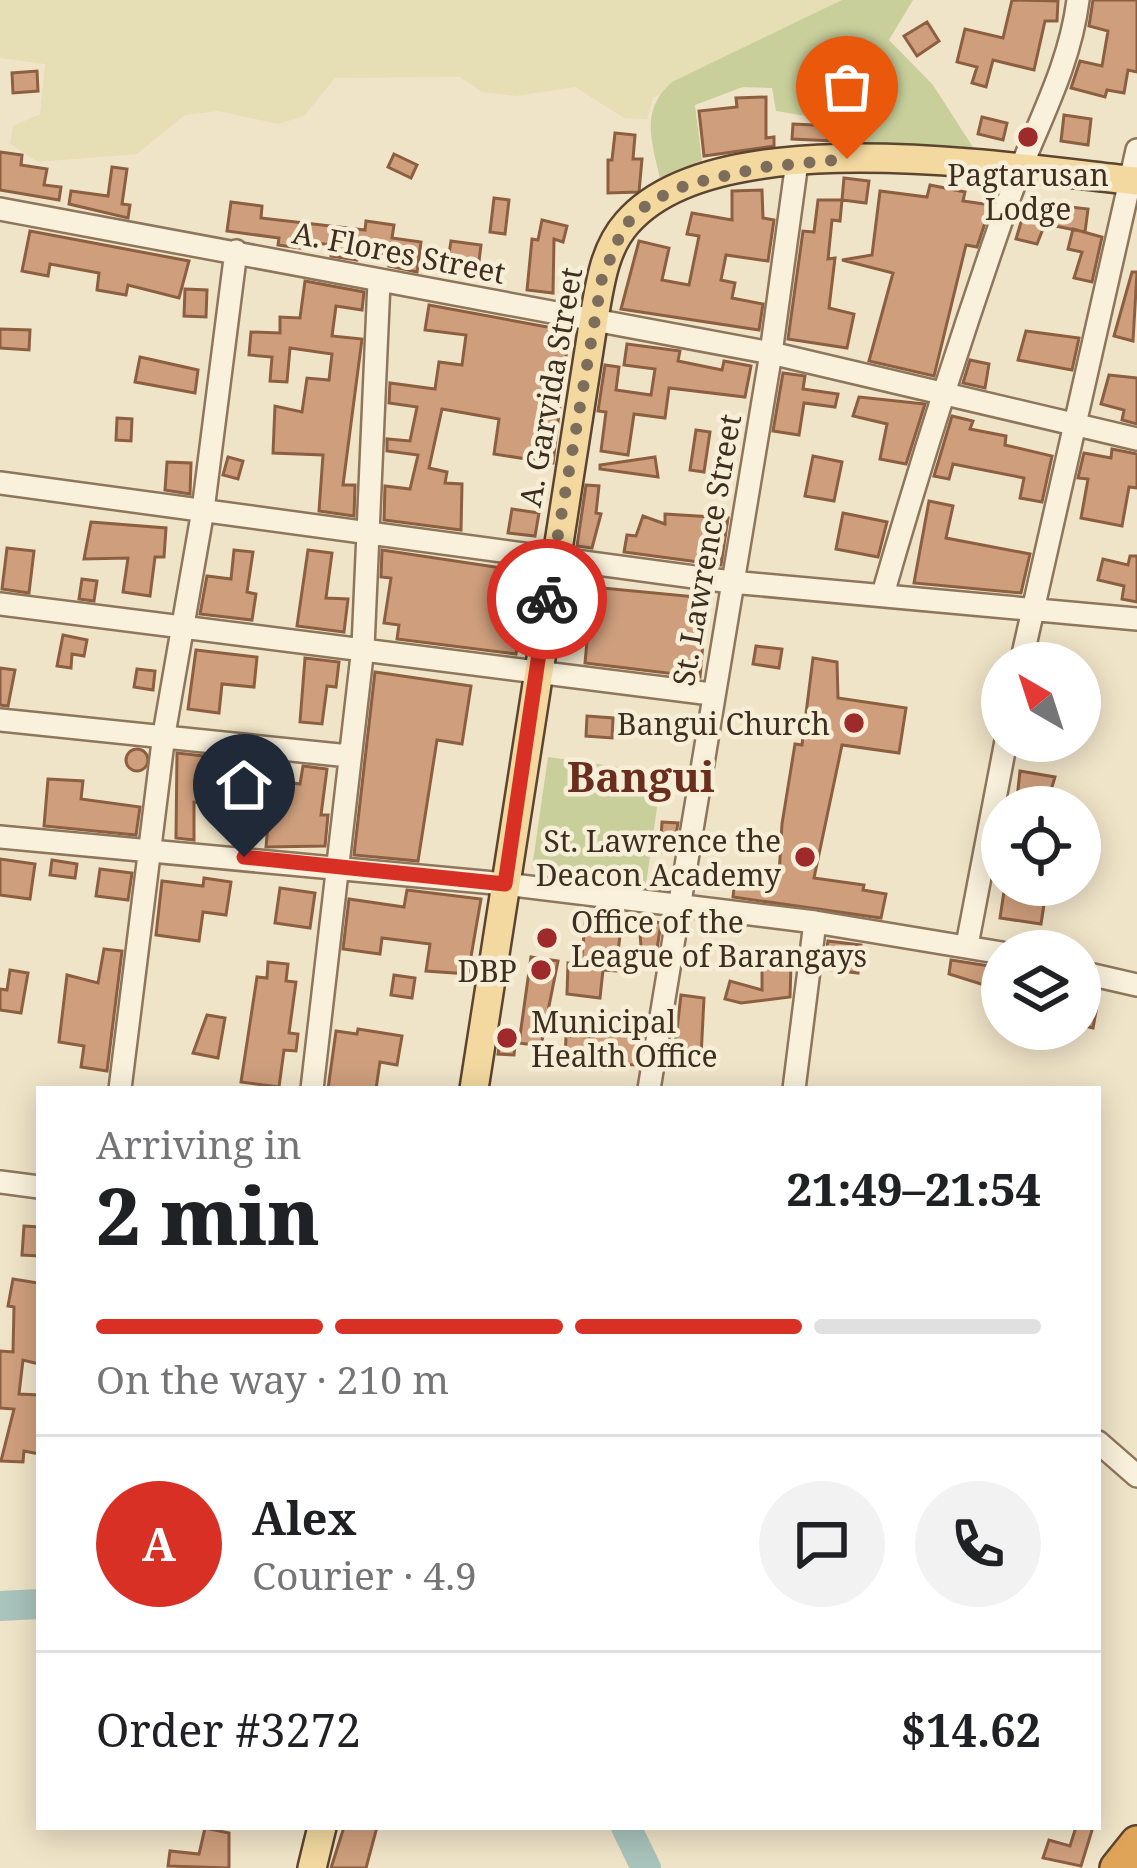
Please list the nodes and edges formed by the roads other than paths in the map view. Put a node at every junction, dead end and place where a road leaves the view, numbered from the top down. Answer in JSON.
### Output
{"nodes":[{"id":1,"x":1078,"y":0,"type":"edge"},
{"id":2,"x":1137,"y":150,"type":"edge"},
{"id":3,"x":797,"y":163,"type":"junction"},
{"id":4,"x":1020,"y":168,"type":"junction"},
{"id":5,"x":1133,"y":180,"type":"edge"},
{"id":6,"x":0,"y":209,"type":"edge"},
{"id":7,"x":236,"y":251,"type":"junction"},
{"id":8,"x":379,"y":282,"type":"junction"},
{"id":9,"x":594,"y":317,"type":"junction"},
{"id":10,"x":771,"y":353,"type":"junction"},
{"id":11,"x":941,"y":392,"type":"junction"},
{"id":12,"x":1076,"y":425,"type":"junction"},
{"id":13,"x":1137,"y":439,"type":"edge"},
{"id":14,"x":0,"y":483,"type":"edge"},
{"id":15,"x":203,"y":510,"type":"junction"},
{"id":16,"x":371,"y":534,"type":"junction"},
{"id":17,"x":553,"y":558,"type":"junction"},
{"id":18,"x":731,"y":582,"type":"junction"},
{"id":19,"x":884,"y":595,"type":"junction"},
{"id":20,"x":0,"y":604,"type":"edge"},
{"id":21,"x":1032,"y":609,"type":"junction"},
{"id":22,"x":1137,"y":619,"type":"edge"},
{"id":23,"x":182,"y":626,"type":"junction"},
{"id":24,"x":1025,"y":642,"type":"edge"},
{"id":25,"x":363,"y":647,"type":"junction"},
{"id":26,"x":536,"y":676,"type":"junction"},
{"id":27,"x":711,"y":694,"type":"junction"},
{"id":28,"x":0,"y":720,"type":"edge"},
{"id":29,"x":164,"y":734,"type":"junction"},
{"id":30,"x":349,"y":756,"type":"junction"},
{"id":31,"x":1002,"y":762,"type":"edge"},
{"id":32,"x":0,"y":837,"type":"edge"},
{"id":33,"x":150,"y":849,"type":"junction"},
{"id":34,"x":338,"y":866,"type":"junction"},
{"id":35,"x":505,"y":884,"type":"junction"},
{"id":36,"x":680,"y":907,"type":"junction"},
{"id":37,"x":815,"y":922,"type":"junction"},
{"id":38,"x":967,"y":945,"type":"junction"},
{"id":39,"x":981,"y":948,"type":"edge"},
{"id":40,"x":1101,"y":977,"type":"edge"},
{"id":41,"x":1137,"y":985,"type":"edge"},
{"id":42,"x":120,"y":1086,"type":"edge"},
{"id":43,"x":312,"y":1086,"type":"edge"},
{"id":44,"x":474,"y":1086,"type":"edge"},
{"id":45,"x":650,"y":1086,"type":"edge"},
{"id":46,"x":794,"y":1086,"type":"edge"},
{"id":47,"x":0,"y":1182,"type":"edge"},
{"id":48,"x":36,"y":1187,"type":"edge"},
{"id":49,"x":1101,"y":1445,"type":"edge"},
{"id":50,"x":1137,"y":1476,"type":"edge"},
{"id":51,"x":321,"y":1830,"type":"edge"},
{"id":52,"x":1137,"y":1843,"type":"edge"},
{"id":53,"x":312,"y":1868,"type":"edge"},
{"id":54,"x":1117,"y":1868,"type":"edge"}],
"edges":[{"from":1,"to":4,"type":"street"},
{"from":2,"to":5,"type":"street"},
{"from":3,"to":4,"type":"main road","name":"A. Garvida Street"},
{"from":3,"to":9,"type":"main road","name":"A. Garvida Street"},
{"from":3,"to":10,"type":"street","name":"St. Lawrence Street"},
{"from":4,"to":5,"type":"main road","name":"A. Garvida Street"},
{"from":4,"to":11,"type":"street"},
{"from":5,"to":12,"type":"street"},
{"from":6,"to":7,"type":"street","name":"A. Flores Street"},
{"from":7,"to":8,"type":"street","name":"A. Flores Street"},
{"from":7,"to":15,"type":"street"},
{"from":8,"to":9,"type":"street","name":"A. Flores Street"},
{"from":8,"to":16,"type":"street"},
{"from":9,"to":10,"type":"street","name":"A. Flores Street"},
{"from":9,"to":17,"type":"main road","name":"A. Garvida Street"},
{"from":10,"to":11,"type":"street","name":"A. Flores Street"},
{"from":10,"to":18,"type":"street","name":"St. Lawrence Street"},
{"from":11,"to":12,"type":"street","name":"A. Flores Street"},
{"from":11,"to":19,"type":"street"},
{"from":12,"to":13,"type":"street","name":"A. Flores Street"},
{"from":12,"to":21,"type":"street"},
{"from":14,"to":15,"type":"street"},
{"from":15,"to":16,"type":"street"},
{"from":15,"to":23,"type":"street"},
{"from":16,"to":17,"type":"street"},
{"from":16,"to":25,"type":"street"},
{"from":17,"to":18,"type":"street"},
{"from":17,"to":26,"type":"main road","name":"A. Garvida Street"},
{"from":18,"to":19,"type":"street"},
{"from":18,"to":27,"type":"street","name":"St. Lawrence Street"},
{"from":19,"to":21,"type":"street"},
{"from":20,"to":23,"type":"street"},
{"from":21,"to":22,"type":"street"},
{"from":21,"to":24,"type":"street"},
{"from":23,"to":25,"type":"street"},
{"from":23,"to":29,"type":"street"},
{"from":25,"to":26,"type":"street"},
{"from":25,"to":30,"type":"street"},
{"from":26,"to":27,"type":"street"},
{"from":26,"to":35,"type":"main road","name":"A. Garvida Street"},
{"from":27,"to":36,"type":"street","name":"St. Lawrence Street"},
{"from":28,"to":29,"type":"street"},
{"from":29,"to":30,"type":"street"},
{"from":29,"to":33,"type":"street"},
{"from":30,"to":34,"type":"street"},
{"from":31,"to":38,"type":"street"},
{"from":32,"to":33,"type":"street"},
{"from":33,"to":34,"type":"street"},
{"from":33,"to":42,"type":"street"},
{"from":34,"to":35,"type":"street"},
{"from":34,"to":43,"type":"street"},
{"from":35,"to":36,"type":"street"},
{"from":35,"to":44,"type":"main road","name":"A. Garvida Street"},
{"from":36,"to":37,"type":"street"},
{"from":36,"to":45,"type":"street","name":"St. Lawrence Street"},
{"from":37,"to":38,"type":"street"},
{"from":37,"to":46,"type":"street"},
{"from":38,"to":39,"type":"street"},
{"from":40,"to":41,"type":"street"},
{"from":47,"to":48,"type":"street"},
{"from":49,"to":50,"type":"street"},
{"from":51,"to":53,"type":"main road"},
{"from":52,"to":54,"type":"highway"}]}
